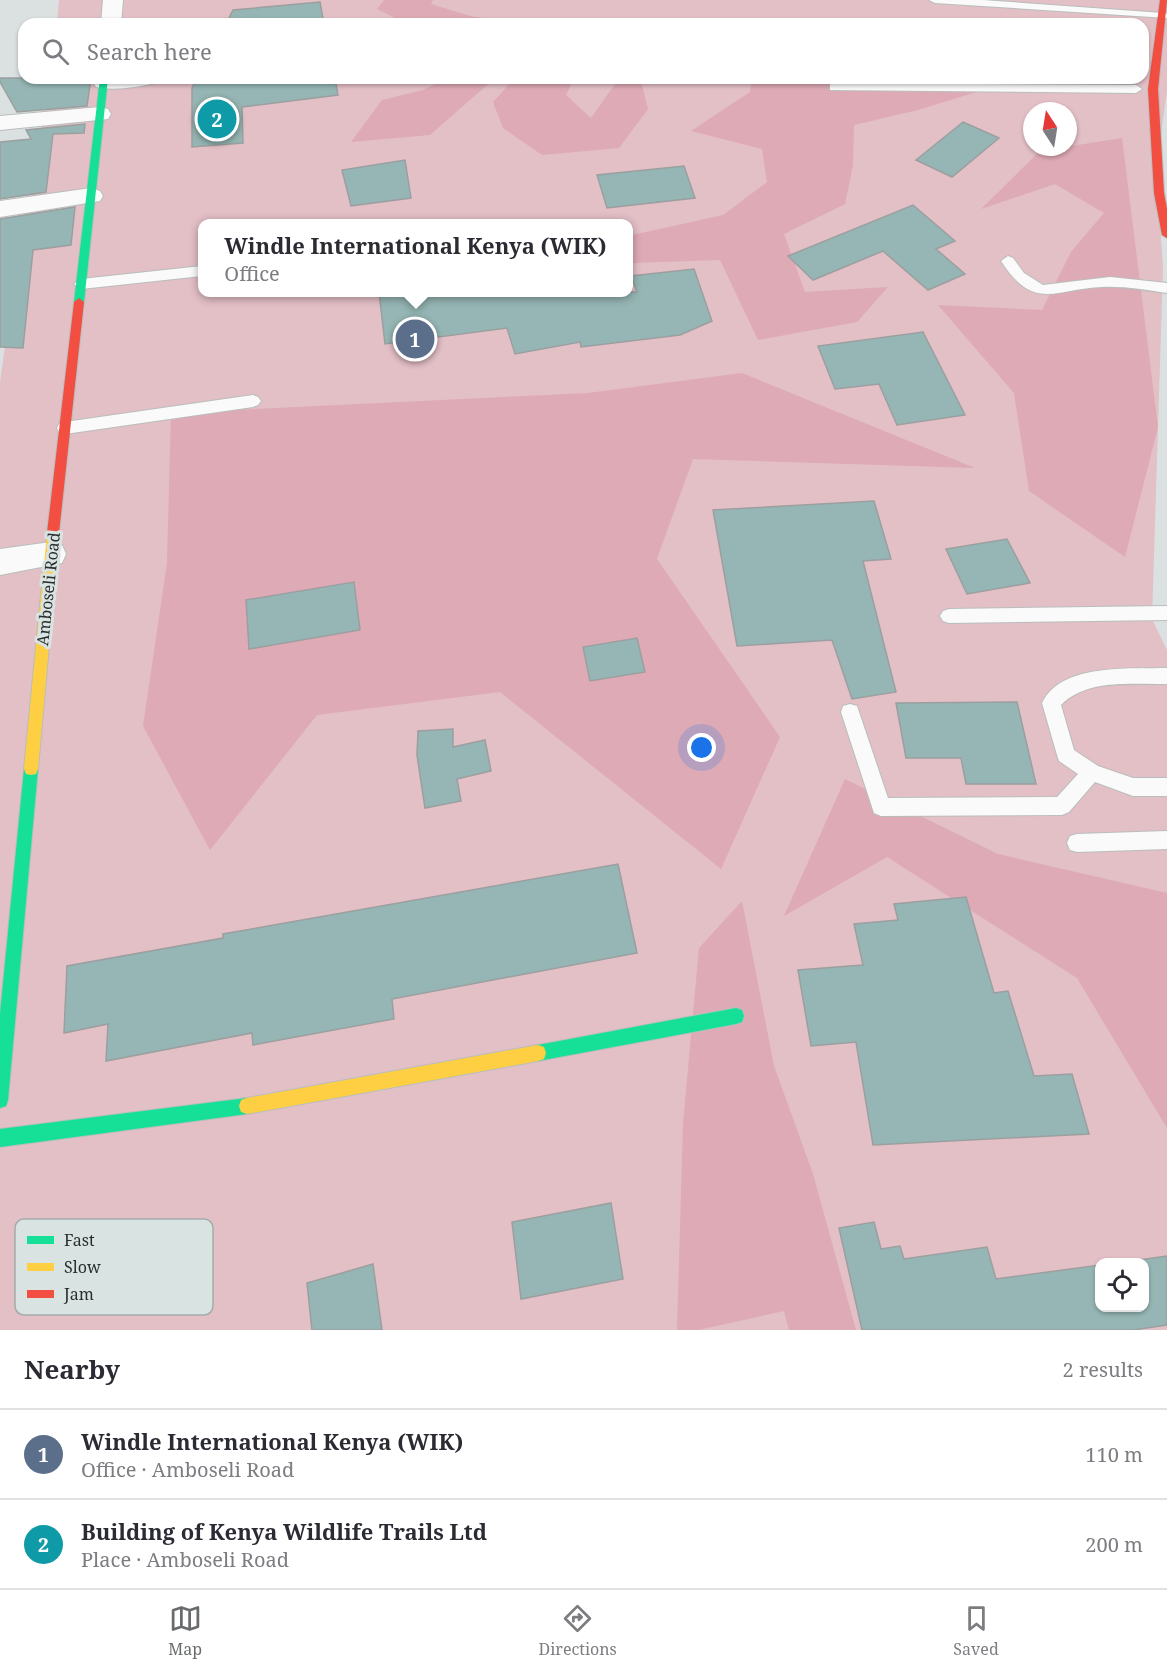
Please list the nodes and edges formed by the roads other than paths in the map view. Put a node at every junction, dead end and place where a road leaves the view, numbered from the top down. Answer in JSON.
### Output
{"nodes":[{"id":1,"x":113,"y":0,"type":"edge"},
{"id":2,"x":935,"y":0,"type":"edge"},
{"id":3,"x":1164,"y":0,"type":"edge"},
{"id":4,"x":1163,"y":16,"type":"junction"},
{"id":5,"x":112,"y":18,"type":"edge"},
{"id":6,"x":104,"y":84,"type":"edge"},
{"id":7,"x":1118,"y":84,"type":"edge"},
{"id":8,"x":834,"y":87,"type":"dead end"},
{"id":9,"x":1136,"y":89,"type":"junction"},
{"id":10,"x":1153,"y":89,"type":"junction"},
{"id":11,"x":100,"y":114,"type":"junction"},
{"id":12,"x":0,"y":123,"type":"edge"},
{"id":13,"x":1161,"y":129,"type":"edge"},
{"id":14,"x":91,"y":196,"type":"junction"},
{"id":15,"x":0,"y":209,"type":"edge"},
{"id":16,"x":1167,"y":236,"type":"edge"},
{"id":17,"x":1008,"y":261,"type":"dead end"},
{"id":18,"x":198,"y":271,"type":"edge"},
{"id":19,"x":81,"y":284,"type":"junction"},
{"id":20,"x":1167,"y":288,"type":"edge"},
{"id":21,"x":253,"y":401,"type":"dead end"},
{"id":22,"x":65,"y":428,"type":"junction"},
{"id":23,"x":51,"y":554,"type":"junction"},
{"id":24,"x":0,"y":562,"type":"edge"},
{"id":25,"x":1167,"y":613,"type":"edge"},
{"id":26,"x":949,"y":616,"type":"dead end"},
{"id":27,"x":1167,"y":676,"type":"edge"},
{"id":28,"x":850,"y":712,"type":"dead end"},
{"id":29,"x":1092,"y":772,"type":"junction"},
{"id":30,"x":1167,"y":787,"type":"edge"},
{"id":31,"x":1167,"y":840,"type":"edge"},
{"id":32,"x":1077,"y":843,"type":"dead end"},
{"id":33,"x":736,"y":1016,"type":"dead end"},
{"id":34,"x":0,"y":1100,"type":"edge"},
{"id":35,"x":0,"y":1138,"type":"edge"}],
"edges":[{"from":1,"to":5,"type":"street"},
{"from":2,"to":4,"type":"lane"},
{"from":3,"to":4,"type":"street"},
{"from":4,"to":10,"type":"street"},
{"from":6,"to":11,"type":"street","name":"Amboseli Road"},
{"from":7,"to":9,"type":"lane"},
{"from":8,"to":9,"type":"lane"},
{"from":9,"to":10,"type":"lane"},
{"from":10,"to":13,"type":"street"},
{"from":11,"to":12,"type":"street"},
{"from":11,"to":14,"type":"street","name":"Amboseli Road"},
{"from":13,"to":16,"type":"street"},
{"from":14,"to":15,"type":"street"},
{"from":14,"to":19,"type":"street","name":"Amboseli Road"},
{"from":17,"to":20,"type":"lane"},
{"from":18,"to":19,"type":"lane"},
{"from":19,"to":22,"type":"street","name":"Amboseli Road"},
{"from":21,"to":22,"type":"lane"},
{"from":22,"to":23,"type":"street","name":"Amboseli Road"},
{"from":23,"to":24,"type":"street"},
{"from":23,"to":34,"type":"street","name":"Amboseli Road"},
{"from":25,"to":26,"type":"lane"},
{"from":27,"to":29,"type":"lane"},
{"from":28,"to":29,"type":"lane"},
{"from":29,"to":30,"type":"lane"},
{"from":31,"to":32,"type":"lane"},
{"from":33,"to":35,"type":"street"}]}
